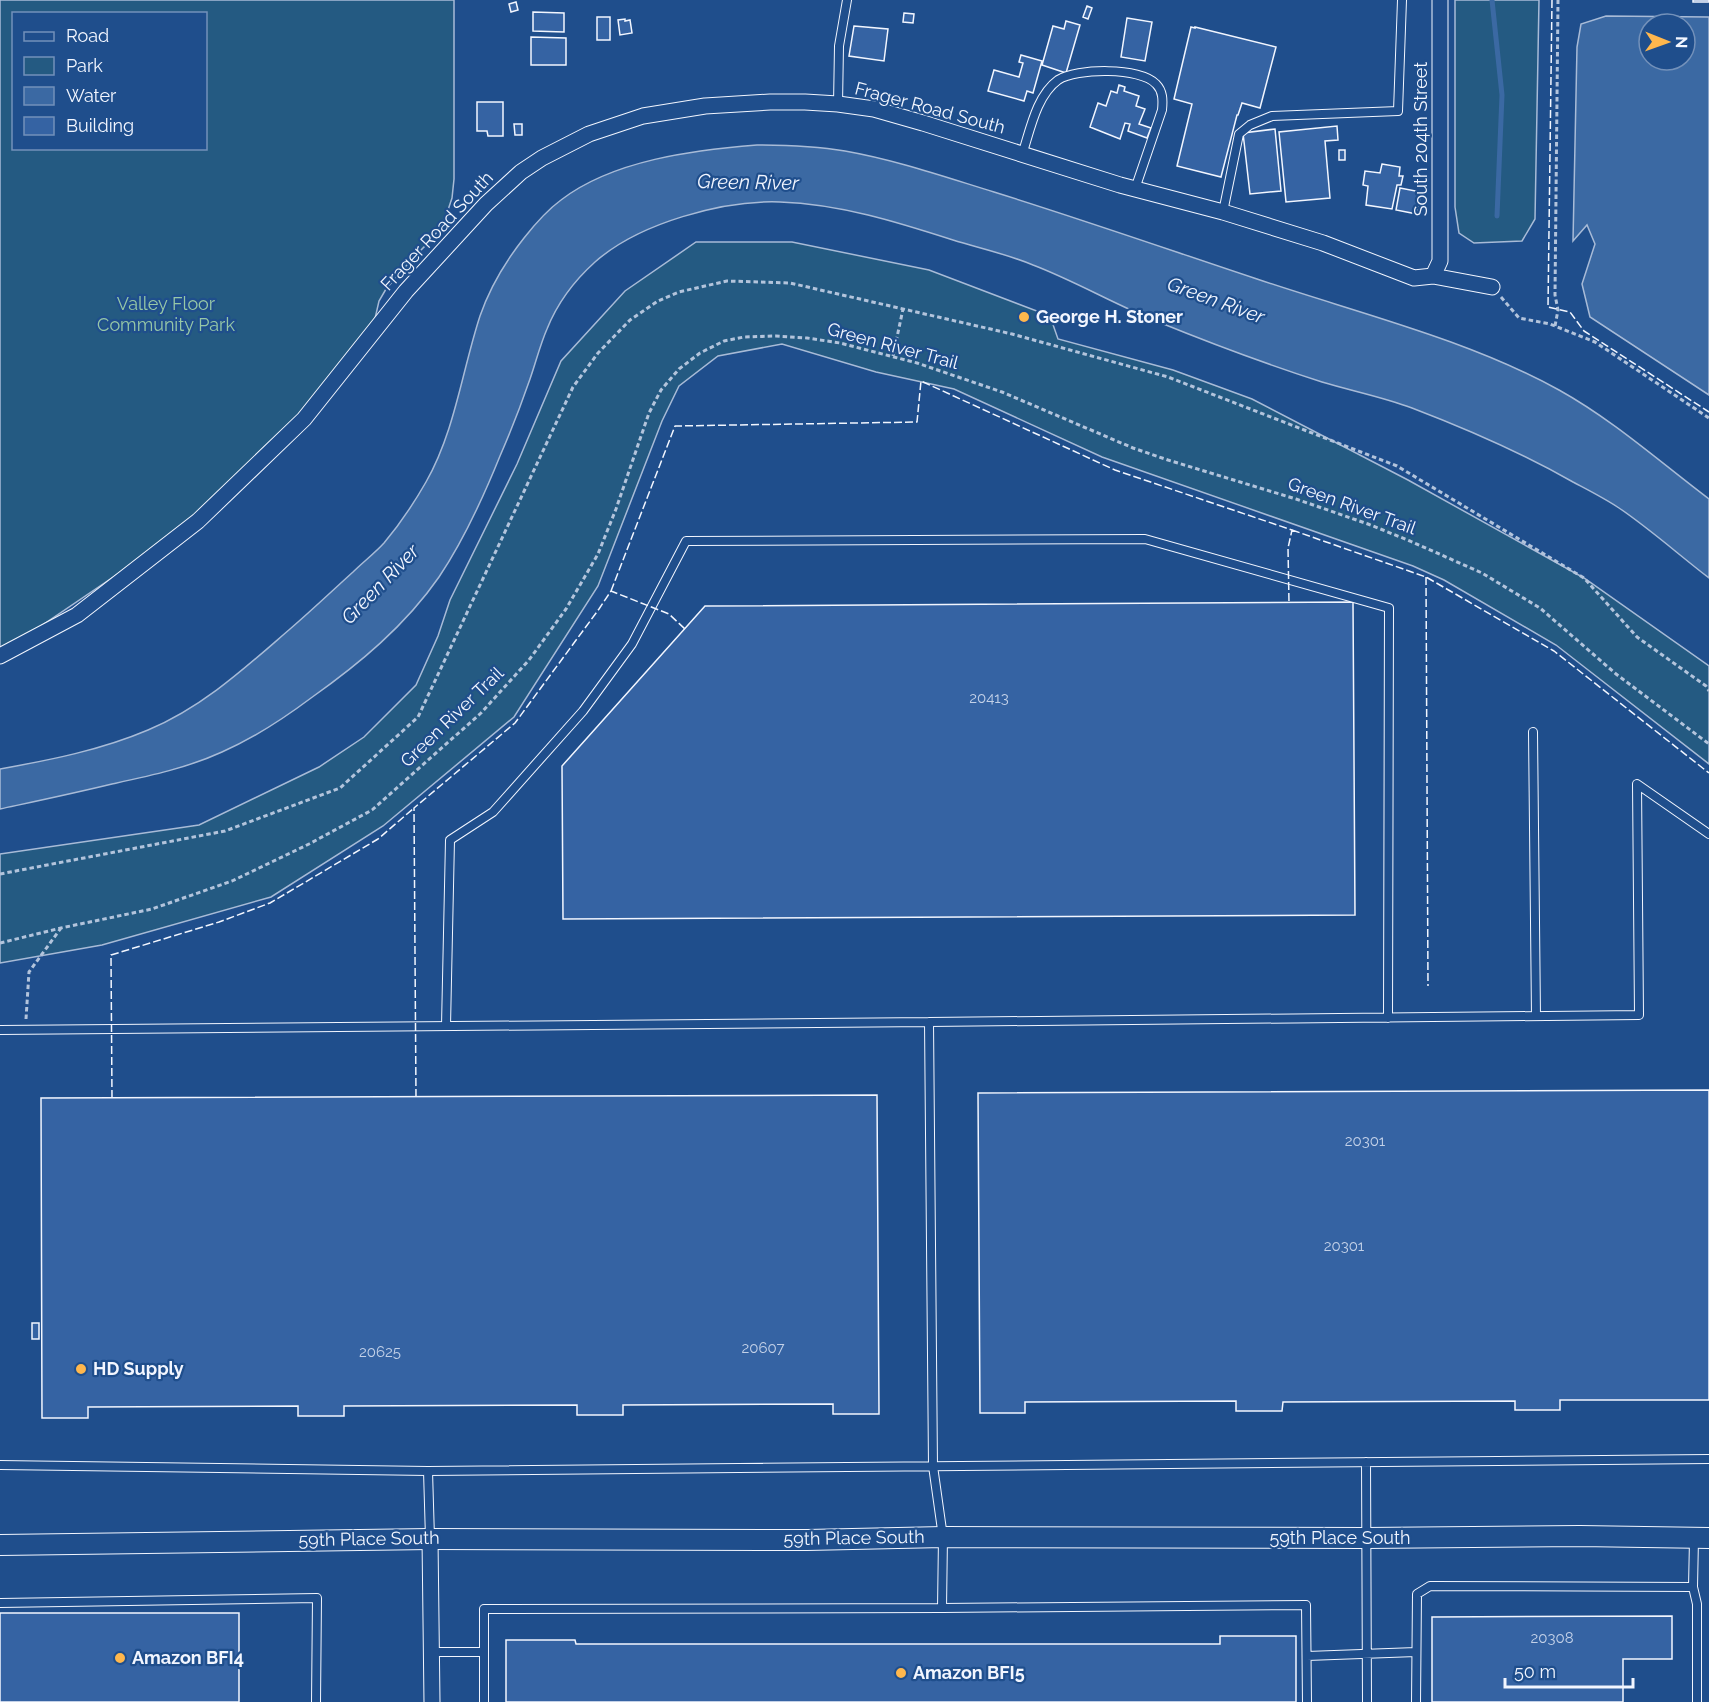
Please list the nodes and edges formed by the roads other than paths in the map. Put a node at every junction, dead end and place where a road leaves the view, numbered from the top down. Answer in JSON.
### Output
{"nodes":[{"id":1,"x":847,"y":0,"type":"edge"},
{"id":2,"x":1402,"y":0,"type":"edge"},
{"id":3,"x":1440,"y":0,"type":"edge"},
{"id":4,"x":838,"y":104,"type":"junction"},
{"id":5,"x":1022,"y":155,"type":"junction"},
{"id":6,"x":1135,"y":189,"type":"junction"},
{"id":7,"x":1223,"y":212,"type":"junction"},
{"id":8,"x":1433,"y":276,"type":"junction"},
{"id":9,"x":1492,"y":287,"type":"road end"},
{"id":10,"x":0,"y":656,"type":"edge"},
{"id":11,"x":1533,"y":732,"type":"dead end"},
{"id":12,"x":1709,"y":834,"type":"edge"},
{"id":13,"x":1536,"y":1016,"type":"junction"},
{"id":14,"x":1388,"y":1018,"type":"junction"},
{"id":15,"x":929,"y":1022,"type":"junction"},
{"id":16,"x":446,"y":1026,"type":"junction"},
{"id":17,"x":0,"y":1030,"type":"edge"},
{"id":18,"x":1709,"y":1460,"type":"edge"},
{"id":19,"x":1366,"y":1462,"type":"junction"},
{"id":20,"x":0,"y":1465,"type":"edge"},
{"id":21,"x":933,"y":1466,"type":"junction"},
{"id":22,"x":428,"y":1471,"type":"junction"},
{"id":23,"x":943,"y":1537,"type":"junction"},
{"id":24,"x":1366,"y":1538,"type":"junction"},
{"id":25,"x":1701,"y":1538,"type":"edge"},
{"id":26,"x":430,"y":1539,"type":"junction"},
{"id":27,"x":0,"y":1545,"type":"edge"},
{"id":28,"x":1693,"y":1587,"type":"junction"},
{"id":29,"x":0,"y":1603,"type":"edge"},
{"id":30,"x":942,"y":1608,"type":"junction"},
{"id":31,"x":432,"y":1652,"type":"junction"},
{"id":32,"x":484,"y":1652,"type":"junction"},
{"id":33,"x":1416,"y":1652,"type":"junction"},
{"id":34,"x":1367,"y":1654,"type":"junction"},
{"id":35,"x":1307,"y":1656,"type":"junction"},
{"id":36,"x":316,"y":1702,"type":"edge"},
{"id":37,"x":432,"y":1702,"type":"edge"},
{"id":38,"x":484,"y":1702,"type":"edge"},
{"id":39,"x":1307,"y":1702,"type":"edge"},
{"id":40,"x":1367,"y":1702,"type":"edge"},
{"id":41,"x":1416,"y":1702,"type":"edge"},
{"id":42,"x":1697,"y":1702,"type":"edge"}],
"edges":[{"from":1,"to":4,"type":"lane"},
{"from":2,"to":7,"type":"lane"},
{"from":3,"to":8,"type":"street","name":"South 204th Street"},
{"from":4,"to":5,"type":"street","name":"Frager Road South"},
{"from":4,"to":10,"type":"street","name":"Frager Road South"},
{"from":5,"to":6,"type":"street","name":"Frager Road South"},
{"from":5,"to":6,"type":"lane"},
{"from":6,"to":7,"type":"street","name":"Frager Road South"},
{"from":7,"to":8,"type":"street","name":"Frager Road South"},
{"from":8,"to":9,"type":"street","name":"Frager Road South"},
{"from":11,"to":13,"type":"lane"},
{"from":12,"to":13,"type":"lane"},
{"from":13,"to":14,"type":"lane"},
{"from":14,"to":15,"type":"lane"},
{"from":14,"to":16,"type":"lane"},
{"from":15,"to":16,"type":"lane"},
{"from":15,"to":21,"type":"lane"},
{"from":16,"to":17,"type":"lane"},
{"from":18,"to":19,"type":"lane"},
{"from":19,"to":21,"type":"lane"},
{"from":19,"to":24,"type":"lane"},
{"from":20,"to":22,"type":"lane"},
{"from":21,"to":22,"type":"lane"},
{"from":21,"to":23,"type":"lane"},
{"from":22,"to":26,"type":"lane"},
{"from":23,"to":24,"type":"street","name":"59th Place South"},
{"from":23,"to":26,"type":"street","name":"59th Place South"},
{"from":23,"to":30,"type":"lane"},
{"from":24,"to":25,"type":"street","name":"59th Place South"},
{"from":24,"to":34,"type":"lane"},
{"from":25,"to":28,"type":"lane"},
{"from":26,"to":27,"type":"street","name":"59th Place South"},
{"from":26,"to":31,"type":"street"},
{"from":28,"to":33,"type":"lane"},
{"from":28,"to":42,"type":"lane"},
{"from":29,"to":36,"type":"lane"},
{"from":30,"to":32,"type":"lane"},
{"from":30,"to":35,"type":"lane"},
{"from":31,"to":32,"type":"lane"},
{"from":31,"to":37,"type":"street"},
{"from":32,"to":38,"type":"lane"},
{"from":33,"to":34,"type":"lane"},
{"from":33,"to":41,"type":"lane"},
{"from":34,"to":35,"type":"lane"},
{"from":34,"to":40,"type":"lane"},
{"from":35,"to":39,"type":"lane"}]}
